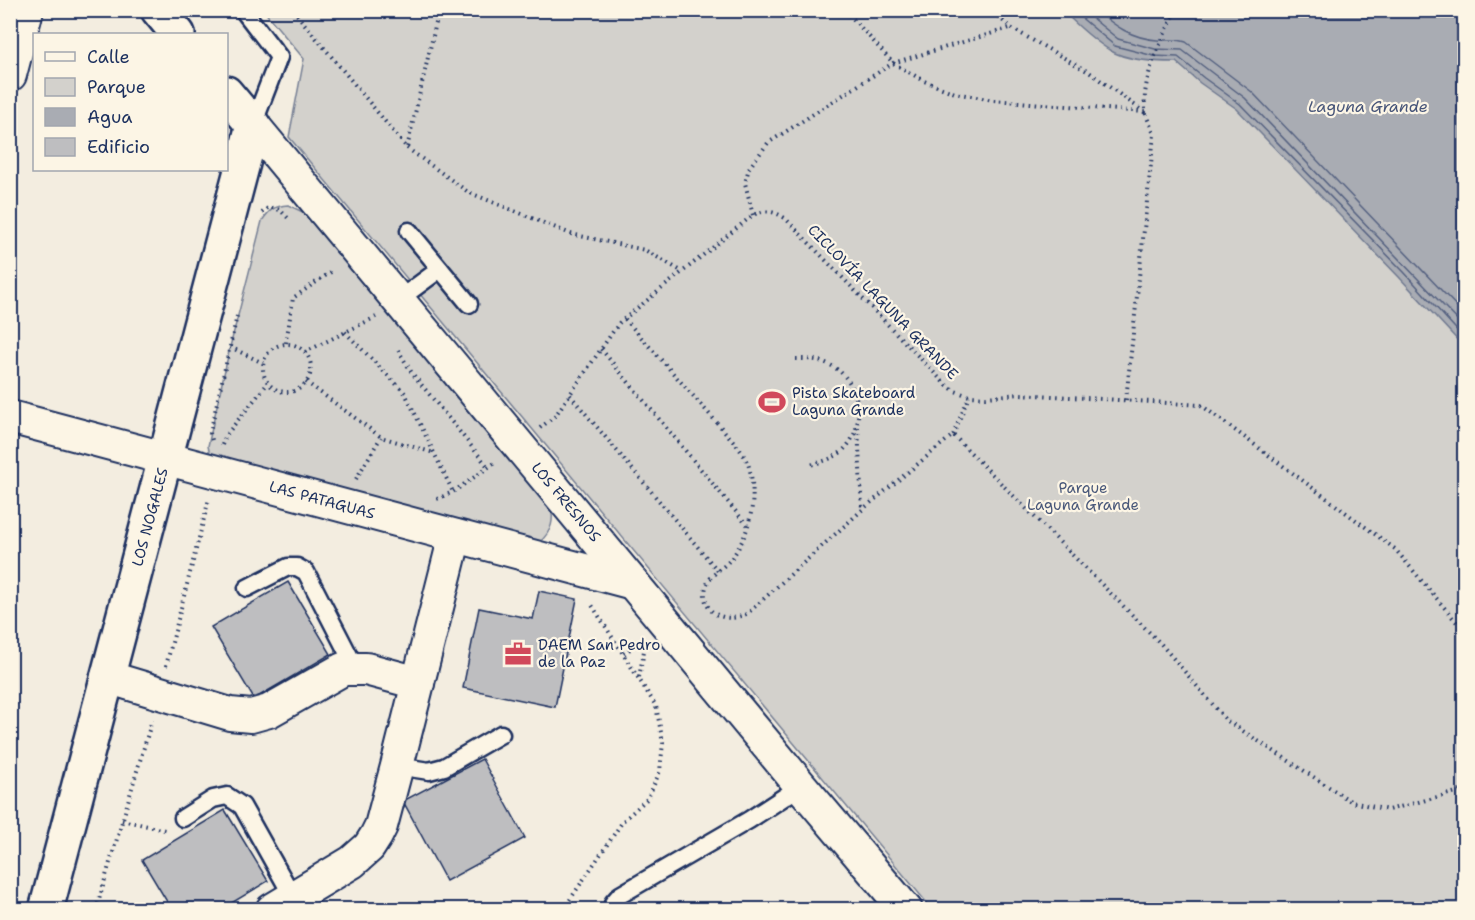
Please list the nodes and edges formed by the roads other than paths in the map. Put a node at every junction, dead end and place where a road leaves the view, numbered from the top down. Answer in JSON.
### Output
{"nodes":[{"id":1,"x":27,"y":10,"type":"edge"},
{"id":2,"x":243,"y":10,"type":"edge"},
{"id":3,"x":10,"y":75,"type":"edge"},
{"id":4,"x":228,"y":95,"type":"edge"},
{"id":5,"x":253,"y":125,"type":"junction"},
{"id":6,"x":409,"y":231,"type":"dead end"},
{"id":7,"x":440,"y":268,"type":"junction"},
{"id":8,"x":470,"y":304,"type":"dead end"},
{"id":9,"x":382,"y":313,"type":"junction"},
{"id":10,"x":10,"y":417,"type":"edge"},
{"id":11,"x":165,"y":458,"type":"junction"},
{"id":12,"x":455,"y":536,"type":"junction"},
{"id":13,"x":633,"y":583,"type":"junction"},
{"id":14,"x":247,"y":588,"type":"dead end"},
{"id":15,"x":356,"y":669,"type":"junction"},
{"id":16,"x":107,"y":677,"type":"junction"},
{"id":17,"x":418,"y":683,"type":"junction"},
{"id":18,"x":501,"y":735,"type":"dead end"},
{"id":19,"x":397,"y":766,"type":"junction"},
{"id":20,"x":801,"y":786,"type":"junction"},
{"id":21,"x":183,"y":818,"type":"road end"},
{"id":22,"x":283,"y":903,"type":"edge"},
{"id":23,"x":46,"y":909,"type":"edge"},
{"id":24,"x":613,"y":909,"type":"edge"},
{"id":25,"x":906,"y":909,"type":"edge"}],
"edges":[{"from":1,"to":3,"type":"street"},
{"from":2,"to":5,"type":"lane"},
{"from":4,"to":5,"type":"street","name":"LOS FRESNOS"},
{"from":5,"to":9,"type":"street","name":"LOS FRESNOS"},
{"from":5,"to":11,"type":"street","name":"LOS NOGALES"},
{"from":6,"to":7,"type":"lane"},
{"from":7,"to":8,"type":"lane"},
{"from":7,"to":9,"type":"lane"},
{"from":9,"to":13,"type":"street","name":"LOS FRESNOS"},
{"from":10,"to":11,"type":"street","name":"LAS PATAGUAS"},
{"from":11,"to":12,"type":"street","name":"LAS PATAGUAS"},
{"from":11,"to":16,"type":"street","name":"LOS NOGALES"},
{"from":12,"to":13,"type":"street","name":"LAS PATAGUAS"},
{"from":12,"to":17,"type":"street"},
{"from":13,"to":20,"type":"street","name":"LOS FRESNOS"},
{"from":14,"to":15,"type":"lane"},
{"from":15,"to":16,"type":"street"},
{"from":15,"to":17,"type":"street"},
{"from":16,"to":23,"type":"street","name":"LOS NOGALES"},
{"from":17,"to":19,"type":"street"},
{"from":18,"to":19,"type":"lane"},
{"from":19,"to":22,"type":"street"},
{"from":20,"to":24,"type":"lane"},
{"from":20,"to":25,"type":"street","name":"LOS FRESNOS"},
{"from":21,"to":22,"type":"lane"}]}
